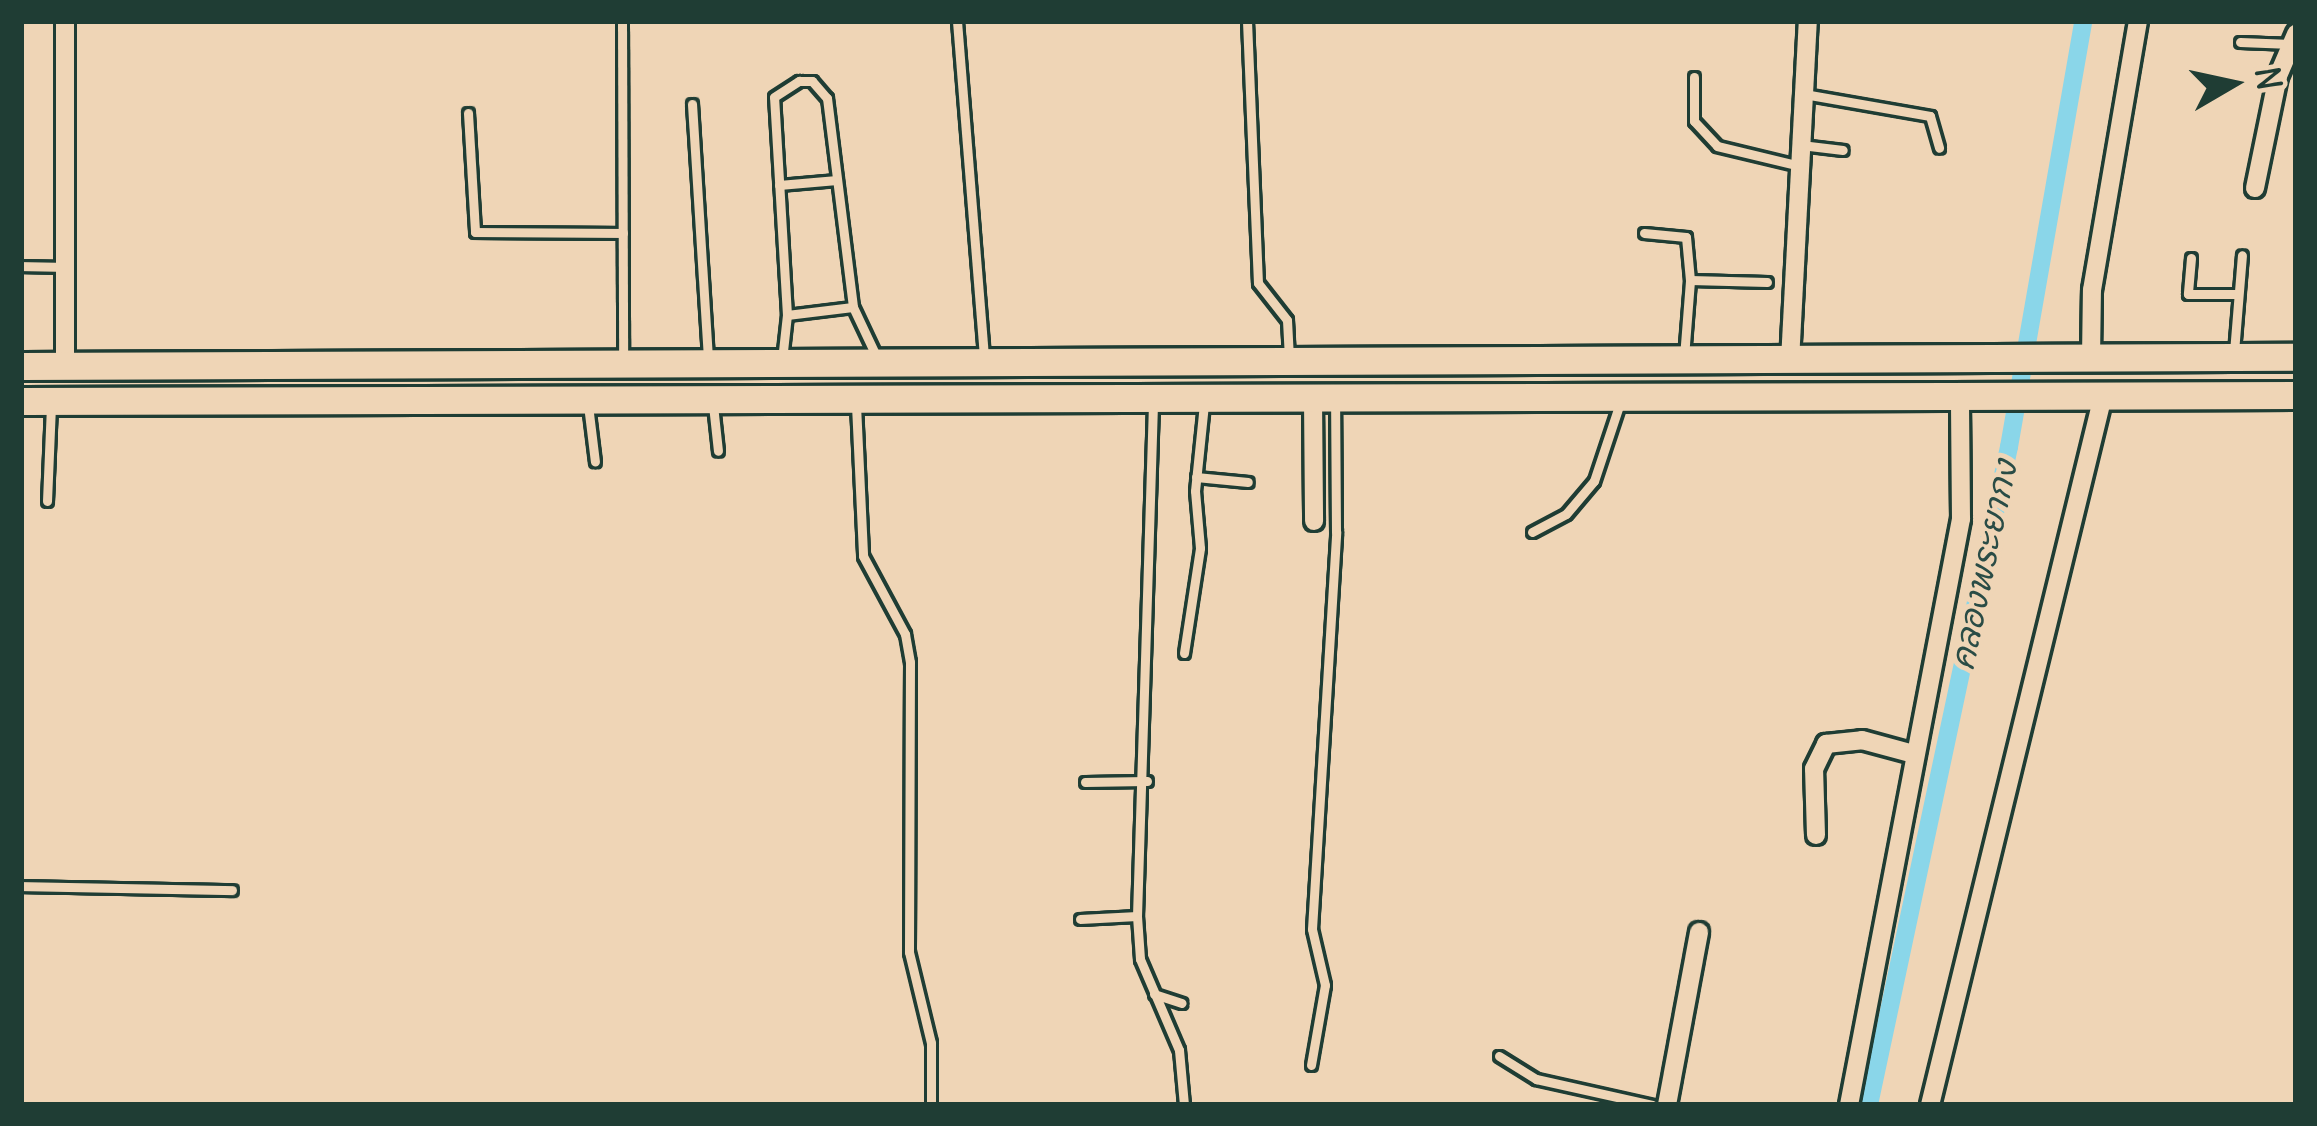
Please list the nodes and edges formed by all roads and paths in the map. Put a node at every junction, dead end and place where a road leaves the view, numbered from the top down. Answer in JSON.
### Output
{"nodes":[{"id":1,"x":64,"y":21,"type":"edge"},
{"id":2,"x":622,"y":21,"type":"edge"},
{"id":3,"x":957,"y":21,"type":"edge"},
{"id":4,"x":1246,"y":21,"type":"edge"},
{"id":5,"x":1808,"y":21,"type":"edge"},
{"id":6,"x":2138,"y":21,"type":"edge"},
{"id":7,"x":2294,"y":39,"type":"edge"},
{"id":8,"x":2240,"y":42,"type":"dead end"},
{"id":9,"x":1694,"y":77,"type":"dead end"},
{"id":10,"x":2275,"y":90,"type":"junction"},
{"id":11,"x":1804,"y":94,"type":"junction"},
{"id":12,"x":2296,"y":96,"type":"edge"},
{"id":13,"x":692,"y":104,"type":"dead end"},
{"id":14,"x":467,"y":113,"type":"dead end"},
{"id":15,"x":1802,"y":145,"type":"junction"},
{"id":16,"x":1939,"y":148,"type":"dead end"},
{"id":17,"x":1844,"y":151,"type":"dead end"},
{"id":18,"x":1800,"y":166,"type":"junction"},
{"id":19,"x":837,"y":180,"type":"junction"},
{"id":20,"x":779,"y":185,"type":"junction"},
{"id":21,"x":2255,"y":188,"type":"dead end"},
{"id":22,"x":623,"y":233,"type":"junction"},
{"id":23,"x":1644,"y":233,"type":"dead end"},
{"id":24,"x":2242,"y":255,"type":"dead end"},
{"id":25,"x":2191,"y":258,"type":"dead end"},
{"id":26,"x":21,"y":266,"type":"edge"},
{"id":27,"x":64,"y":267,"type":"junction"},
{"id":28,"x":1690,"y":280,"type":"junction"},
{"id":29,"x":1767,"y":282,"type":"dead end"},
{"id":30,"x":2237,"y":294,"type":"junction"},
{"id":31,"x":853,"y":307,"type":"junction"},
{"id":32,"x":787,"y":315,"type":"junction"},
{"id":33,"x":2233,"y":357,"type":"junction"},
{"id":34,"x":2296,"y":357,"type":"edge"},
{"id":35,"x":2086,"y":358,"type":"junction"},
{"id":36,"x":1684,"y":362,"type":"junction"},
{"id":37,"x":1790,"y":362,"type":"junction"},
{"id":38,"x":984,"y":363,"type":"junction"},
{"id":39,"x":880,"y":364,"type":"junction"},
{"id":40,"x":1289,"y":364,"type":"junction"},
{"id":41,"x":623,"y":365,"type":"junction"},
{"id":42,"x":1093,"y":365,"type":"junction"},
{"id":43,"x":21,"y":366,"type":"edge"},
{"id":44,"x":64,"y":366,"type":"junction"},
{"id":45,"x":708,"y":366,"type":"junction"},
{"id":46,"x":782,"y":366,"type":"junction"},
{"id":47,"x":2296,"y":395,"type":"edge"},
{"id":48,"x":1974,"y":397,"type":"junction"},
{"id":49,"x":2090,"y":397,"type":"junction"},
{"id":50,"x":1621,"y":398,"type":"junction"},
{"id":51,"x":856,"y":399,"type":"junction"},
{"id":52,"x":1095,"y":399,"type":"junction"},
{"id":53,"x":1154,"y":399,"type":"junction"},
{"id":54,"x":1204,"y":399,"type":"junction"},
{"id":55,"x":1324,"y":399,"type":"junction"},
{"id":56,"x":587,"y":400,"type":"junction"},
{"id":57,"x":712,"y":400,"type":"junction"},
{"id":58,"x":21,"y":401,"type":"edge"},
{"id":59,"x":52,"y":401,"type":"junction"},
{"id":60,"x":718,"y":451,"type":"dead end"},
{"id":61,"x":595,"y":462,"type":"dead end"},
{"id":62,"x":1196,"y":476,"type":"junction"},
{"id":63,"x":1248,"y":482,"type":"dead end"},
{"id":64,"x":47,"y":501,"type":"dead end"},
{"id":65,"x":1314,"y":521,"type":"dead end"},
{"id":66,"x":1532,"y":532,"type":"dead end"},
{"id":67,"x":1184,"y":653,"type":"dead end"},
{"id":68,"x":1913,"y":754,"type":"junction"},
{"id":69,"x":1147,"y":781,"type":"junction"},
{"id":70,"x":1085,"y":782,"type":"dead end"},
{"id":71,"x":1816,"y":835,"type":"dead end"},
{"id":72,"x":21,"y":886,"type":"edge"},
{"id":73,"x":232,"y":890,"type":"dead end"},
{"id":74,"x":1137,"y":916,"type":"junction"},
{"id":75,"x":1080,"y":919,"type":"dead end"},
{"id":76,"x":1700,"y":932,"type":"dead end"},
{"id":77,"x":1154,"y":994,"type":"junction"},
{"id":78,"x":1182,"y":1003,"type":"dead end"},
{"id":79,"x":1499,"y":1056,"type":"dead end"},
{"id":80,"x":1311,"y":1065,"type":"dead end"},
{"id":81,"x":931,"y":1105,"type":"edge"},
{"id":82,"x":1184,"y":1105,"type":"edge"},
{"id":83,"x":1652,"y":1105,"type":"edge"},
{"id":84,"x":1667,"y":1105,"type":"edge"},
{"id":85,"x":1850,"y":1105,"type":"edge"},
{"id":86,"x":1930,"y":1105,"type":"edge"}],
"edges":[{"from":1,"to":27,"type":"street"},
{"from":2,"to":22,"type":"lane"},
{"from":3,"to":38,"type":"lane"},
{"from":4,"to":40,"type":"lane"},
{"from":5,"to":11,"type":"street"},
{"from":6,"to":35,"type":"street"},
{"from":7,"to":8,"type":"lane"},
{"from":7,"to":10,"type":"street"},
{"from":9,"to":18,"type":"lane"},
{"from":10,"to":12,"type":"street"},
{"from":10,"to":21,"type":"street"},
{"from":11,"to":15,"type":"street"},
{"from":11,"to":16,"type":"lane"},
{"from":13,"to":45,"type":"lane"},
{"from":14,"to":22,"type":"lane"},
{"from":15,"to":17,"type":"lane"},
{"from":15,"to":18,"type":"street"},
{"from":18,"to":37,"type":"street"},
{"from":19,"to":20,"type":"lane"},
{"from":19,"to":20,"type":"lane"},
{"from":19,"to":31,"type":"lane"},
{"from":20,"to":32,"type":"lane"},
{"from":22,"to":41,"type":"lane"},
{"from":23,"to":28,"type":"lane"},
{"from":24,"to":30,"type":"lane"},
{"from":25,"to":30,"type":"lane"},
{"from":26,"to":27,"type":"lane"},
{"from":27,"to":44,"type":"street"},
{"from":28,"to":29,"type":"lane"},
{"from":28,"to":36,"type":"lane"},
{"from":30,"to":33,"type":"lane"},
{"from":31,"to":32,"type":"lane"},
{"from":31,"to":39,"type":"lane"},
{"from":32,"to":46,"type":"lane"},
{"from":33,"to":34,"type":"main road"},
{"from":33,"to":35,"type":"main road"},
{"from":35,"to":37,"type":"main road"},
{"from":36,"to":37,"type":"main road"},
{"from":36,"to":40,"type":"main road"},
{"from":38,"to":39,"type":"main road"},
{"from":38,"to":42,"type":"main road"},
{"from":39,"to":46,"type":"main road"},
{"from":40,"to":42,"type":"main road"},
{"from":41,"to":44,"type":"main road"},
{"from":41,"to":45,"type":"main road"},
{"from":42,"to":52,"type":"main road"},
{"from":43,"to":44,"type":"main road"},
{"from":45,"to":46,"type":"main road"},
{"from":47,"to":49,"type":"main road"},
{"from":48,"to":49,"type":"main road"},
{"from":48,"to":50,"type":"main road"},
{"from":48,"to":68,"type":"street"},
{"from":49,"to":86,"type":"street"},
{"from":50,"to":55,"type":"main road"},
{"from":50,"to":66,"type":"lane"},
{"from":51,"to":52,"type":"main road"},
{"from":51,"to":57,"type":"main road"},
{"from":51,"to":81,"type":"lane"},
{"from":52,"to":53,"type":"main road"},
{"from":53,"to":54,"type":"main road"},
{"from":53,"to":69,"type":"lane"},
{"from":54,"to":55,"type":"main road"},
{"from":54,"to":62,"type":"lane"},
{"from":55,"to":65,"type":"street"},
{"from":55,"to":80,"type":"lane"},
{"from":56,"to":57,"type":"main road"},
{"from":56,"to":59,"type":"main road"},
{"from":56,"to":61,"type":"lane"},
{"from":57,"to":60,"type":"lane"},
{"from":58,"to":59,"type":"main road"},
{"from":59,"to":64,"type":"lane"},
{"from":62,"to":63,"type":"lane"},
{"from":62,"to":67,"type":"lane"},
{"from":68,"to":71,"type":"street"},
{"from":68,"to":85,"type":"street"},
{"from":69,"to":70,"type":"lane"},
{"from":69,"to":74,"type":"lane"},
{"from":72,"to":73,"type":"lane"},
{"from":74,"to":75,"type":"lane"},
{"from":74,"to":77,"type":"lane"},
{"from":76,"to":84,"type":"street"},
{"from":77,"to":78,"type":"lane"},
{"from":77,"to":82,"type":"lane"},
{"from":79,"to":83,"type":"lane"}]}
